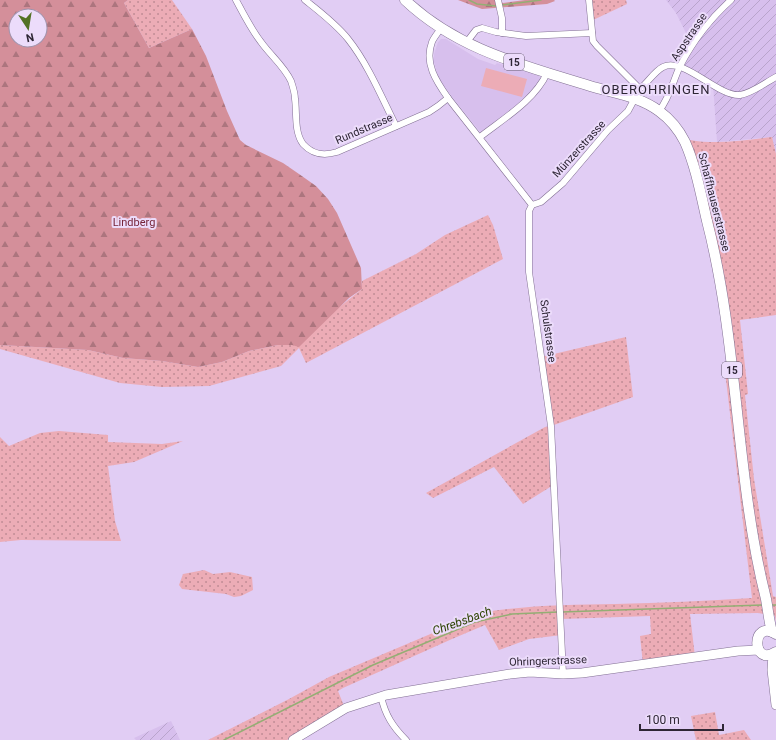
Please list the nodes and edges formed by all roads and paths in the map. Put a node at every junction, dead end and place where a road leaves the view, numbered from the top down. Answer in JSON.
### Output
{"nodes":[{"id":1,"x":236,"y":0,"type":"edge"},
{"id":2,"x":305,"y":0,"type":"edge"},
{"id":3,"x":405,"y":0,"type":"edge"},
{"id":4,"x":498,"y":0,"type":"edge"},
{"id":5,"x":589,"y":0,"type":"edge"},
{"id":6,"x":731,"y":0,"type":"edge"},
{"id":7,"x":441,"y":28,"type":"junction"},
{"id":8,"x":502,"y":33,"type":"junction"},
{"id":9,"x":592,"y":33,"type":"junction"},
{"id":10,"x":466,"y":43,"type":"junction"},
{"id":11,"x":680,"y":67,"type":"junction"},
{"id":12,"x":547,"y":73,"type":"junction"},
{"id":13,"x":776,"y":77,"type":"edge"},
{"id":14,"x":448,"y":98,"type":"junction"},
{"id":15,"x":635,"y":98,"type":"junction"},
{"id":16,"x":659,"y":111,"type":"junction"},
{"id":17,"x":396,"y":126,"type":"junction"},
{"id":18,"x":480,"y":137,"type":"junction"},
{"id":19,"x":532,"y":205,"type":"junction"},
{"id":20,"x":771,"y":633,"type":"edge"},
{"id":21,"x":766,"y":650,"type":"edge"},
{"id":22,"x":563,"y":674,"type":"junction"},
{"id":23,"x":381,"y":696,"type":"junction"},
{"id":24,"x":776,"y":705,"type":"edge"},
{"id":25,"x":293,"y":740,"type":"edge"},
{"id":26,"x":406,"y":740,"type":"edge"}],
"edges":[{"from":1,"to":17,"type":"street","name":"Rundstrasse"},
{"from":2,"to":17,"type":"street"},
{"from":3,"to":7,"type":"main road","name":"Schaffhauserstrasse","number":"15"},
{"from":4,"to":8,"type":"street"},
{"from":5,"to":9,"type":"street"},
{"from":6,"to":11,"type":"street","name":"Aspstrasse"},
{"from":7,"to":10,"type":"main road","name":"Schaffhauserstrasse","number":"15"},
{"from":7,"to":14,"type":"street"},
{"from":8,"to":9,"type":"street"},
{"from":8,"to":10,"type":"street"},
{"from":9,"to":11,"type":"street"},
{"from":10,"to":12,"type":"main road","name":"Schaffhauserstrasse","number":"15"},
{"from":11,"to":13,"type":"street"},
{"from":11,"to":16,"type":"street","name":"Aspstrasse"},
{"from":12,"to":15,"type":"main road","name":"Schaffhauserstrasse","number":"15"},
{"from":12,"to":18,"type":"street"},
{"from":14,"to":17,"type":"street","name":"Rundstrasse"},
{"from":14,"to":18,"type":"street"},
{"from":15,"to":16,"type":"main road","name":"Schaffhauserstrasse","number":"15"},
{"from":15,"to":19,"type":"street","name":"Münzerstrasse"},
{"from":16,"to":20,"type":"main road","name":"Schaffhauserstrasse","number":"15"},
{"from":18,"to":19,"type":"street"},
{"from":19,"to":22,"type":"street","name":"Schulstrasse"},
{"from":20,"to":21,"type":"main road","number":"15"},
{"from":21,"to":22,"type":"main road","name":"Ohringerstrasse"},
{"from":21,"to":24,"type":"main road"},
{"from":22,"to":23,"type":"main road","name":"Ohringerstrasse"},
{"from":23,"to":25,"type":"main road","name":"Ohringerstrasse"},
{"from":23,"to":26,"type":"street"}]}
